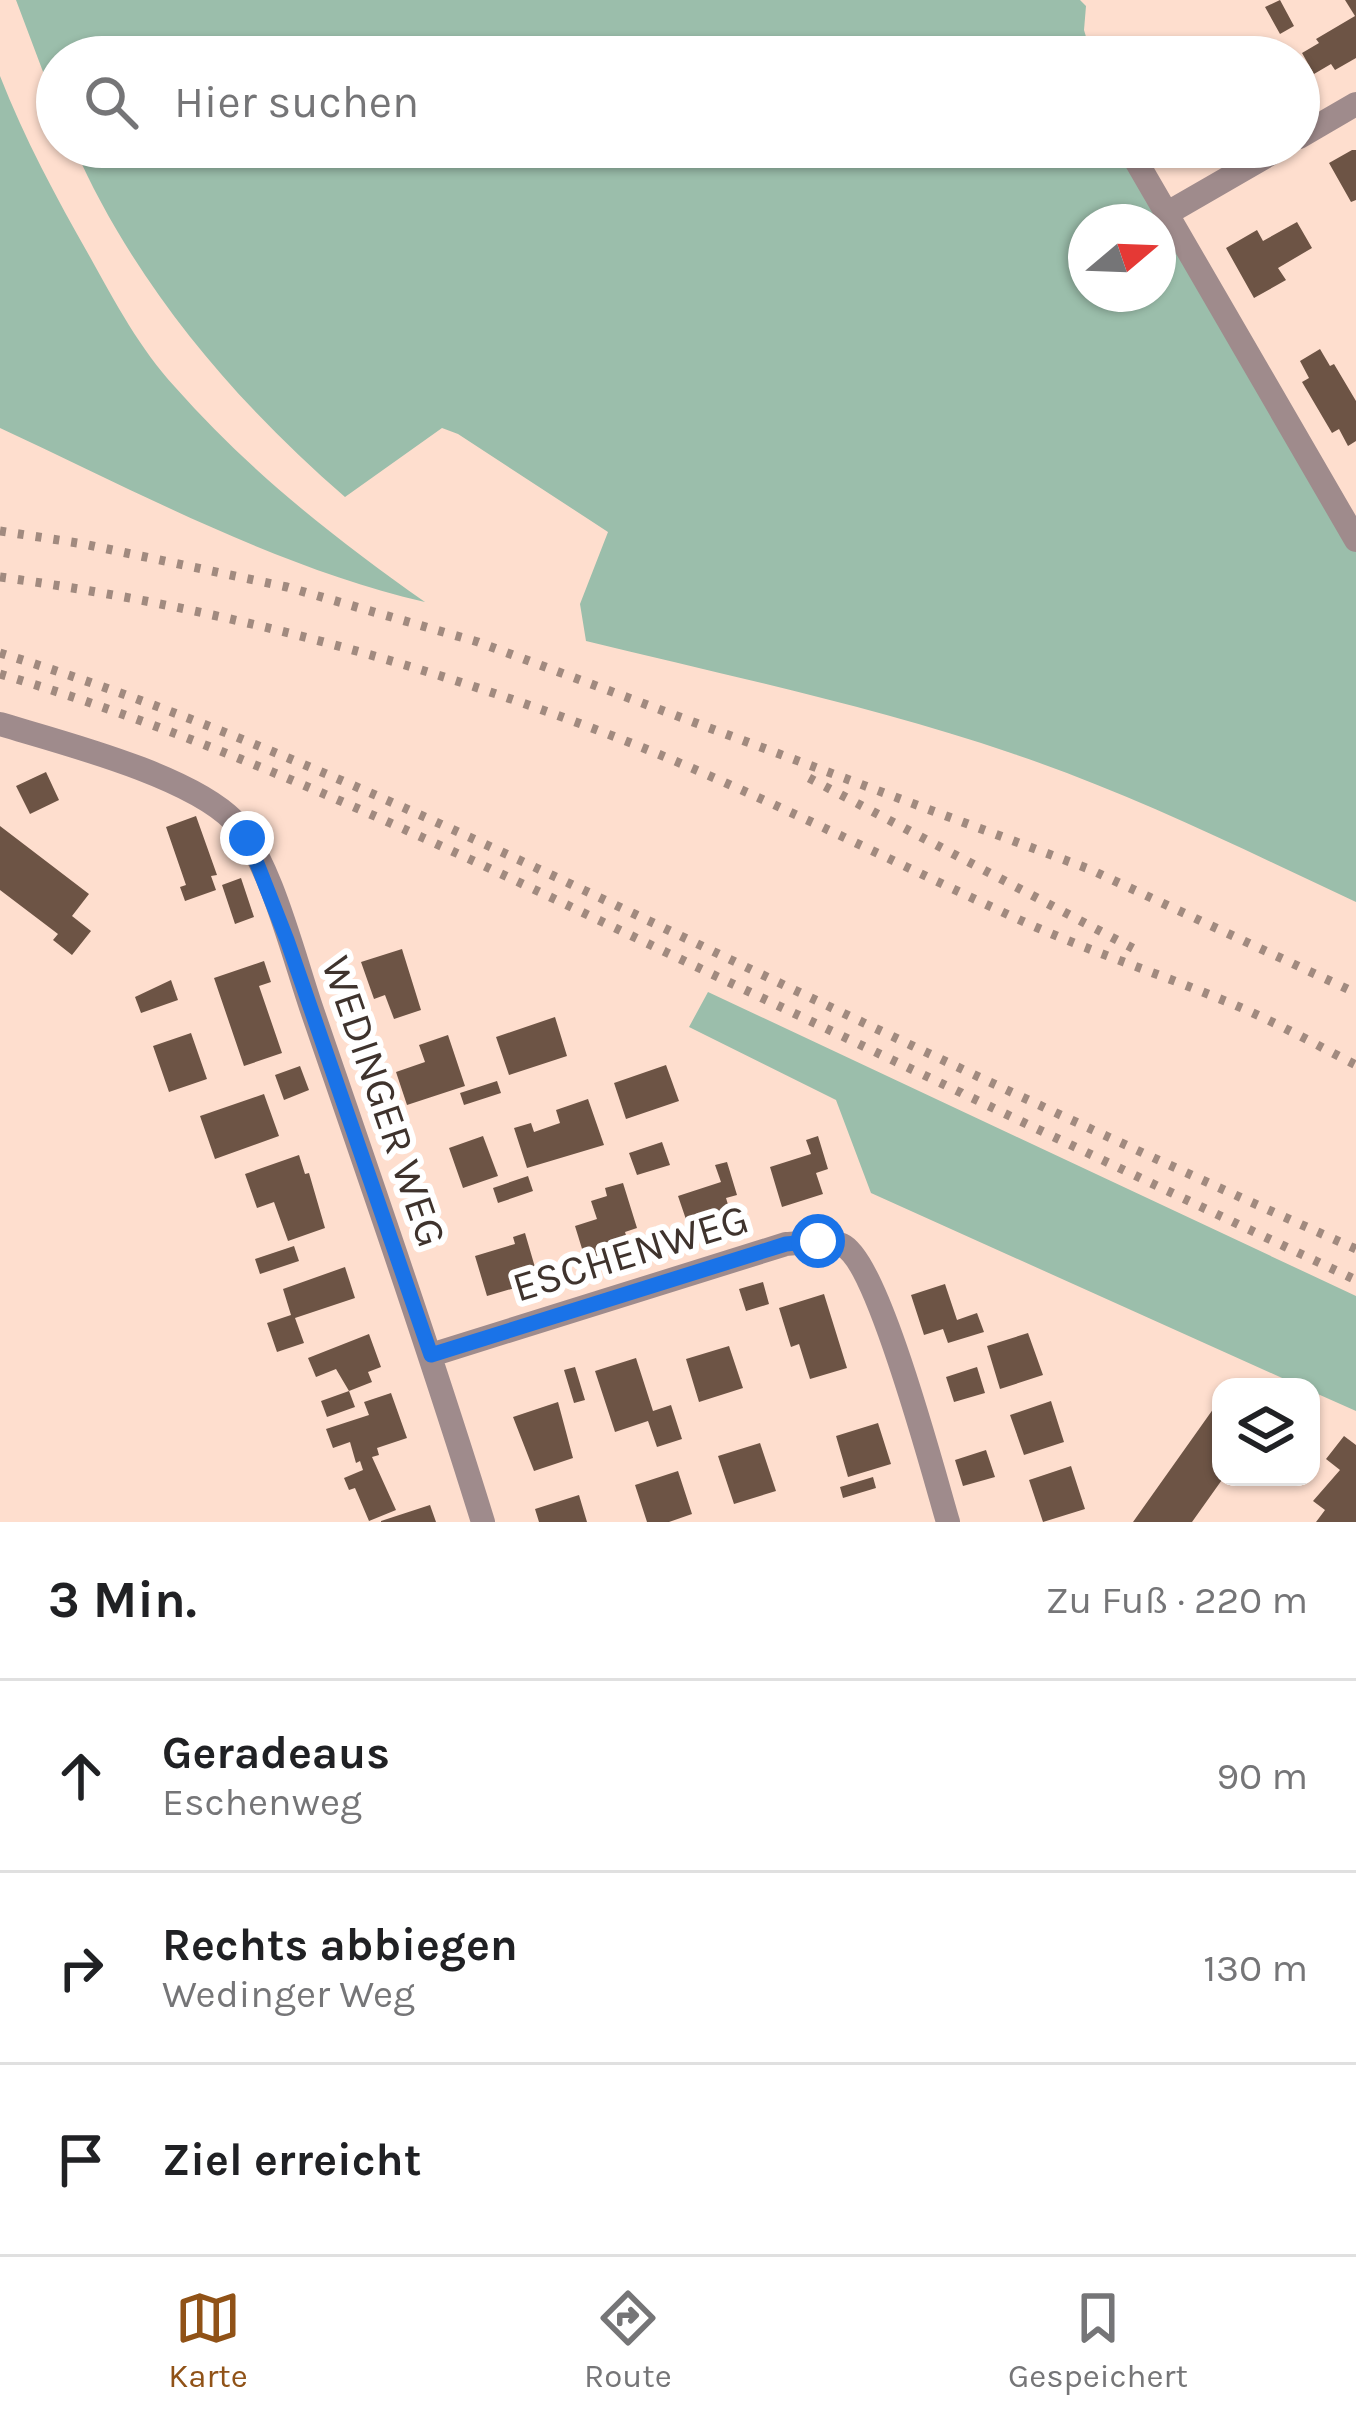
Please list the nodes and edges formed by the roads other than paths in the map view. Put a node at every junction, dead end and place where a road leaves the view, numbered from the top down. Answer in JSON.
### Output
{"nodes":[{"id":1,"x":1356,"y":104,"type":"edge"},
{"id":2,"x":1320,"y":125,"type":"edge"},
{"id":3,"x":1140,"y":168,"type":"edge"},
{"id":4,"x":1246,"y":168,"type":"edge"},
{"id":5,"x":1160,"y":204,"type":"edge"},
{"id":6,"x":1176,"y":208,"type":"edge"},
{"id":7,"x":1176,"y":231,"type":"edge"},
{"id":8,"x":1356,"y":540,"type":"edge"},
{"id":9,"x":0,"y":724,"type":"edge"},
{"id":10,"x":431,"y":1355,"type":"junction"},
{"id":11,"x":483,"y":1522,"type":"edge"},
{"id":12,"x":948,"y":1522,"type":"edge"}],
"edges":[{"from":1,"to":2,"type":"street"},
{"from":3,"to":5,"type":"street"},
{"from":4,"to":6,"type":"street"},
{"from":7,"to":8,"type":"street"},
{"from":9,"to":10,"type":"street","name":"WEDINGER WEG"},
{"from":10,"to":11,"type":"street","name":"WEDINGER WEG"},
{"from":10,"to":12,"type":"street","name":"ESCHENWEG"}]}
